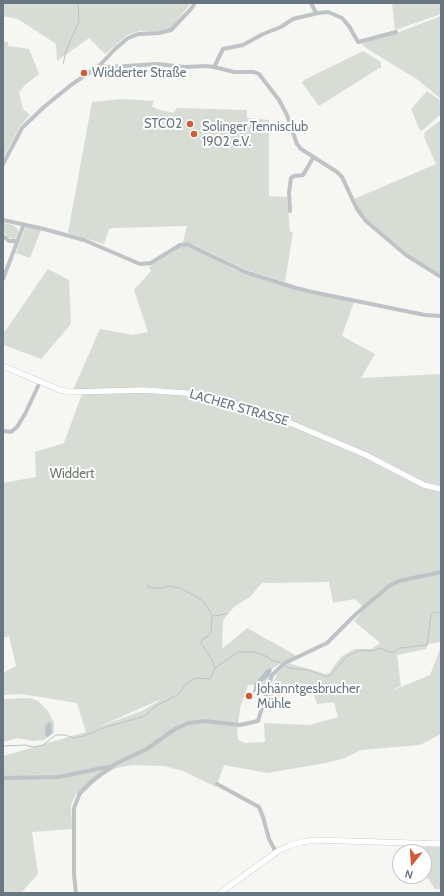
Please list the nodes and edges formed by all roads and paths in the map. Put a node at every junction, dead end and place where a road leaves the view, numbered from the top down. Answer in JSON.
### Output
{"nodes":[{"id":1,"x":195,"y":3,"type":"edge"},
{"id":2,"x":311,"y":3,"type":"edge"},
{"id":3,"x":316,"y":13,"type":"junction"},
{"id":4,"x":396,"y":32,"type":"dead end"},
{"id":5,"x":99,"y":66,"type":"junction"},
{"id":6,"x":214,"y":67,"type":"junction"},
{"id":7,"x":314,"y":158,"type":"junction"},
{"id":8,"x":3,"y":164,"type":"edge"},
{"id":9,"x":290,"y":211,"type":"dead end"},
{"id":10,"x":3,"y":220,"type":"edge"},
{"id":11,"x":24,"y":224,"type":"junction"},
{"id":12,"x":3,"y":236,"type":"edge"},
{"id":13,"x":18,"y":241,"type":"junction"},
{"id":14,"x":441,"y":277,"type":"edge"},
{"id":15,"x":3,"y":279,"type":"edge"},
{"id":16,"x":441,"y":316,"type":"edge"},
{"id":17,"x":3,"y":366,"type":"edge"},
{"id":18,"x":40,"y":382,"type":"junction"},
{"id":19,"x":3,"y":431,"type":"edge"},
{"id":20,"x":441,"y":489,"type":"edge"},
{"id":21,"x":441,"y":572,"type":"edge"},
{"id":22,"x":110,"y":767,"type":"junction"},
{"id":23,"x":3,"y":778,"type":"edge"},
{"id":24,"x":217,"y":784,"type":"dead end"},
{"id":25,"x":441,"y":844,"type":"edge"},
{"id":26,"x":276,"y":852,"type":"junction"},
{"id":27,"x":76,"y":893,"type":"edge"},
{"id":28,"x":220,"y":893,"type":"edge"}],
"edges":[{"from":1,"to":5,"type":"street"},
{"from":2,"to":3,"type":"street"},
{"from":3,"to":4,"type":"street"},
{"from":3,"to":6,"type":"street"},
{"from":5,"to":6,"type":"street"},
{"from":5,"to":8,"type":"street"},
{"from":6,"to":7,"type":"street"},
{"from":7,"to":9,"type":"street"},
{"from":7,"to":14,"type":"street"},
{"from":10,"to":11,"type":"street"},
{"from":11,"to":13,"type":"street"},
{"from":11,"to":16,"type":"street"},
{"from":12,"to":13,"type":"street"},
{"from":13,"to":15,"type":"street"},
{"from":17,"to":18,"type":"street","name":"LACHER STRASSE"},
{"from":18,"to":19,"type":"street"},
{"from":18,"to":20,"type":"street","name":"LACHER STRASSE"},
{"from":21,"to":22,"type":"street"},
{"from":22,"to":23,"type":"street"},
{"from":22,"to":27,"type":"street"},
{"from":24,"to":26,"type":"street"},
{"from":25,"to":26,"type":"street"},
{"from":26,"to":28,"type":"street"}]}
